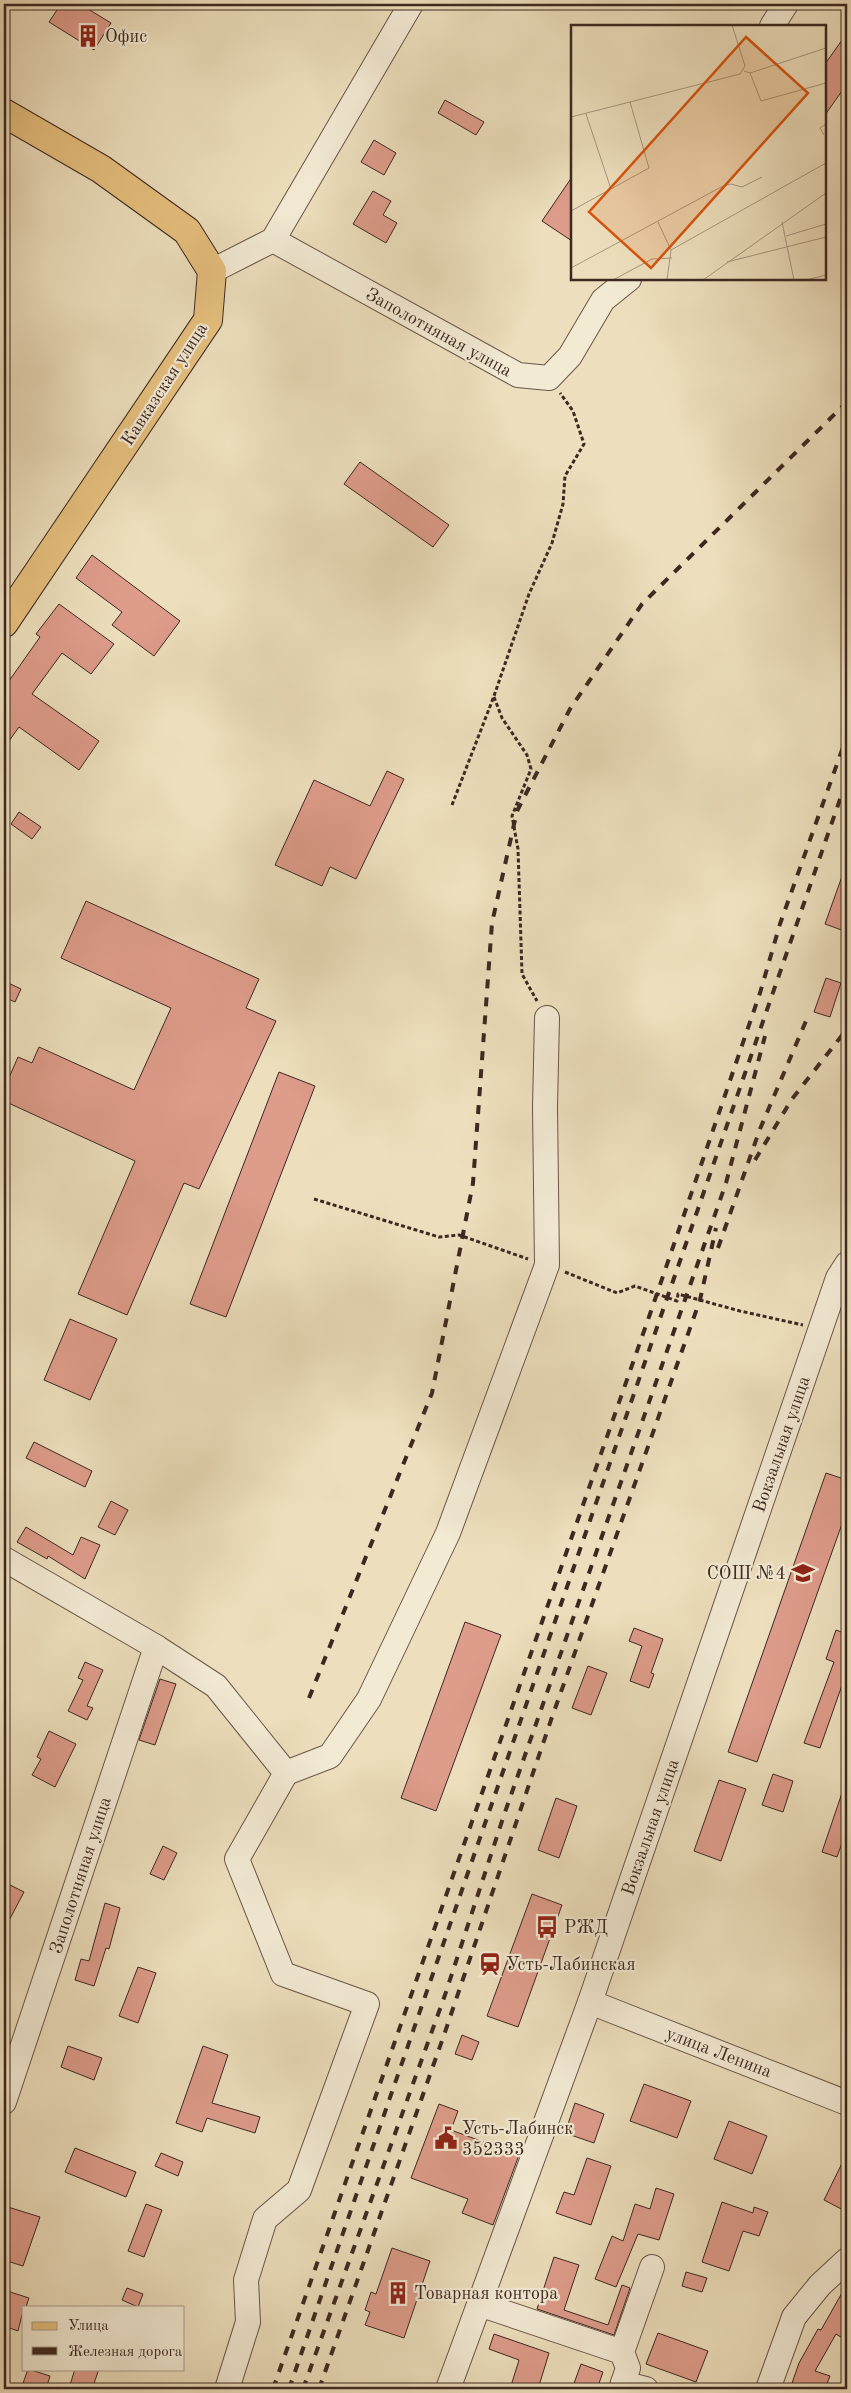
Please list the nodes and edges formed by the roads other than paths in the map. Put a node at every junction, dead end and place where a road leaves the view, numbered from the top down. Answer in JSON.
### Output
{"nodes":[{"id":1,"x":411,"y":4,"type":"edge"},
{"id":2,"x":786,"y":4,"type":"edge"},
{"id":3,"x":773,"y":25,"type":"edge"},
{"id":4,"x":4,"y":113,"type":"edge"},
{"id":5,"x":273,"y":240,"type":"junction"},
{"id":6,"x":212,"y":271,"type":"junction"},
{"id":7,"x":628,"y":280,"type":"edge"},
{"id":8,"x":4,"y":623,"type":"edge"},
{"id":9,"x":547,"y":1018,"type":"road end"},
{"id":10,"x":847,"y":1264,"type":"edge"},
{"id":11,"x":4,"y":1559,"type":"edge"},
{"id":12,"x":156,"y":1648,"type":"junction"},
{"id":13,"x":286,"y":1773,"type":"junction"},
{"id":14,"x":590,"y":2002,"type":"junction"},
{"id":15,"x":10,"y":2068,"type":"edge"},
{"id":16,"x":4,"y":2102,"type":"edge"},
{"id":17,"x":847,"y":2103,"type":"edge"},
{"id":18,"x":847,"y":2260,"type":"edge"},
{"id":19,"x":652,"y":2267,"type":"dead end"},
{"id":20,"x":479,"y":2304,"type":"junction"},
{"id":21,"x":622,"y":2352,"type":"junction"},
{"id":22,"x":622,"y":2386,"type":"edge"},
{"id":23,"x":227,"y":2389,"type":"edge"},
{"id":24,"x":448,"y":2389,"type":"edge"},
{"id":25,"x":646,"y":2389,"type":"edge"},
{"id":26,"x":768,"y":2389,"type":"edge"}],
"edges":[{"from":1,"to":5,"type":"street"},
{"from":2,"to":3,"type":"street"},
{"from":4,"to":6,"type":"main road"},
{"from":5,"to":6,"type":"street"},
{"from":5,"to":7,"type":"street","name":"Заполотняная улица"},
{"from":6,"to":8,"type":"main road","name":"Кавказская улица"},
{"from":9,"to":13,"type":"street"},
{"from":10,"to":14,"type":"street","name":"Вокзальная улица"},
{"from":11,"to":12,"type":"street"},
{"from":12,"to":13,"type":"street"},
{"from":12,"to":15,"type":"street","name":"Заполотняная улица"},
{"from":13,"to":23,"type":"street"},
{"from":14,"to":17,"type":"street","name":"улица Ленина"},
{"from":14,"to":20,"type":"street","name":"Вокзальная улица"},
{"from":15,"to":16,"type":"street","name":"Заполотняная улица"},
{"from":18,"to":26,"type":"street"},
{"from":19,"to":21,"type":"street"},
{"from":20,"to":21,"type":"street"},
{"from":20,"to":24,"type":"street","name":"Вокзальная улица"},
{"from":21,"to":22,"type":"street"},
{"from":22,"to":25,"type":"street"}]}
